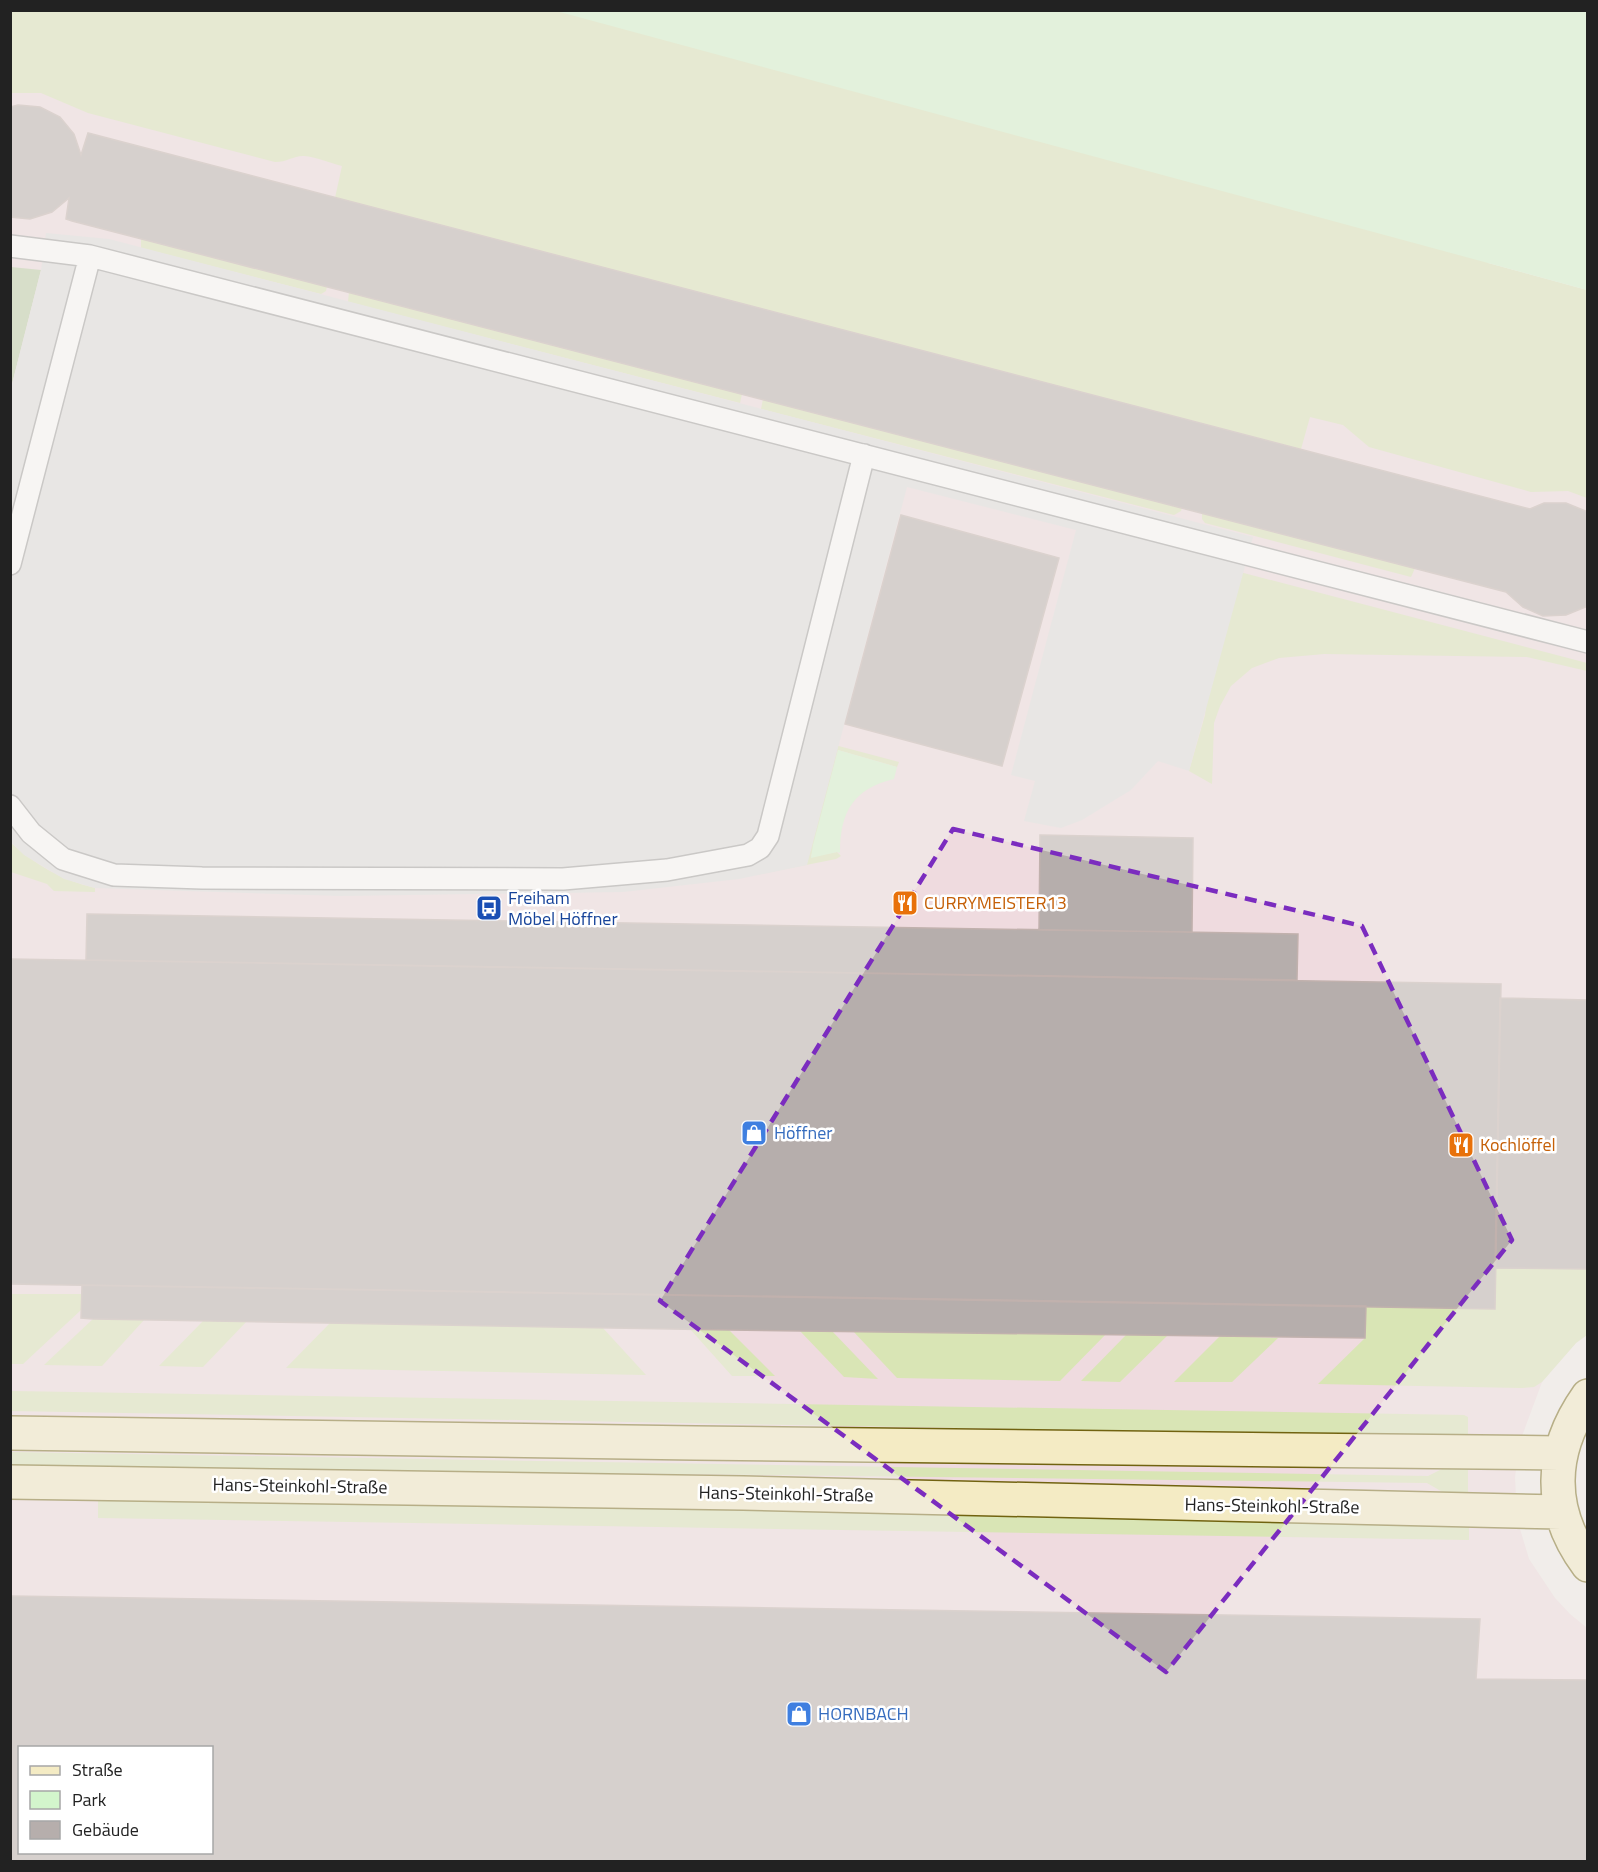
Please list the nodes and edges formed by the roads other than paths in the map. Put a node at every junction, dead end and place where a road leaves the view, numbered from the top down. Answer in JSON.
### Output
{"nodes":[{"id":1,"x":10,"y":246,"type":"edge"},
{"id":2,"x":90,"y":256,"type":"junction"},
{"id":3,"x":864,"y":455,"type":"junction"},
{"id":4,"x":10,"y":564,"type":"edge"},
{"id":5,"x":1587,"y":642,"type":"edge"},
{"id":6,"x":10,"y":806,"type":"edge"},
{"id":7,"x":1587,"y":1396,"type":"edge"},
{"id":8,"x":10,"y":1433,"type":"edge"},
{"id":9,"x":1559,"y":1453,"type":"junction"},
{"id":10,"x":10,"y":1482,"type":"edge"},
{"id":11,"x":1561,"y":1512,"type":"junction"},
{"id":12,"x":1587,"y":1565,"type":"edge"}],
"edges":[{"from":1,"to":2,"type":"lane"},
{"from":2,"to":3,"type":"lane"},
{"from":2,"to":4,"type":"lane"},
{"from":3,"to":5,"type":"lane"},
{"from":3,"to":6,"type":"lane"},
{"from":7,"to":9,"type":"main road"},
{"from":8,"to":9,"type":"main road"},
{"from":9,"to":11,"type":"main road"},
{"from":10,"to":11,"type":"main road","name":"Hans-Steinkohl-Straße"},
{"from":11,"to":12,"type":"main road"}]}
